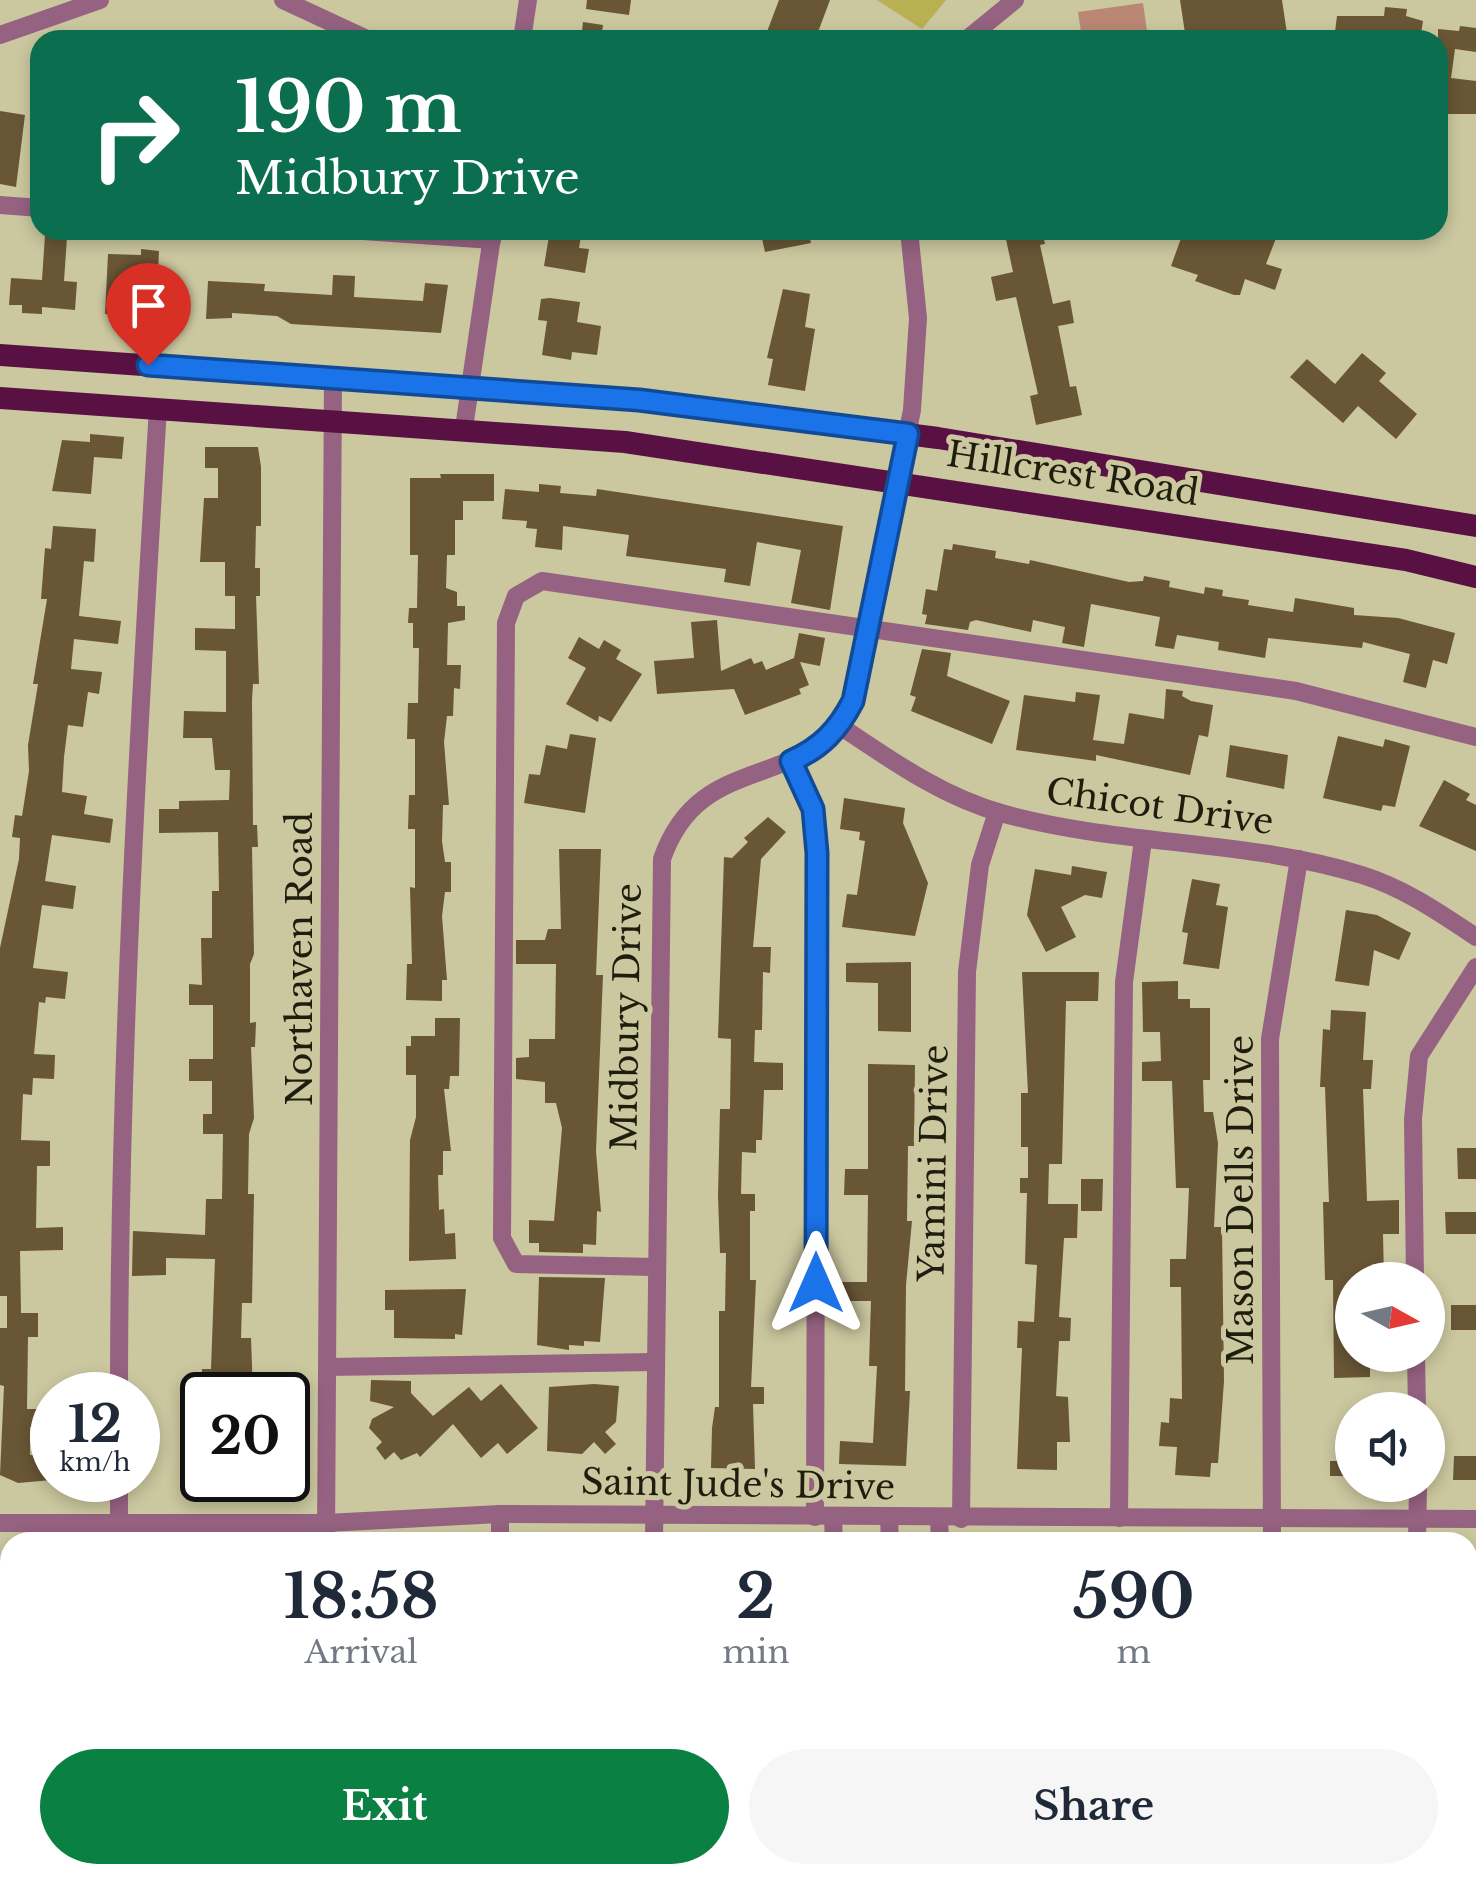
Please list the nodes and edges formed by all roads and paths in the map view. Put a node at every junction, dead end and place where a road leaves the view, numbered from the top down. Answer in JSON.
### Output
{"nodes":[{"id":1,"x":100,"y":0,"type":"edge"},
{"id":2,"x":283,"y":0,"type":"edge"},
{"id":3,"x":528,"y":0,"type":"edge"},
{"id":4,"x":1015,"y":0,"type":"edge"},
{"id":5,"x":348,"y":30,"type":"edge"},
{"id":6,"x":524,"y":30,"type":"edge"},
{"id":7,"x":978,"y":30,"type":"edge"},
{"id":8,"x":0,"y":35,"type":"edge"},
{"id":9,"x":0,"y":205,"type":"edge"},
{"id":10,"x":30,"y":207,"type":"edge"},
{"id":11,"x":491,"y":240,"type":"edge"},
{"id":12,"x":910,"y":240,"type":"edge"},
{"id":13,"x":0,"y":356,"type":"edge"},
{"id":14,"x":333,"y":377,"type":"junction"},
{"id":15,"x":471,"y":388,"type":"junction"},
{"id":16,"x":0,"y":398,"type":"edge"},
{"id":17,"x":158,"y":408,"type":"junction"},
{"id":18,"x":336,"y":418,"type":"junction"},
{"id":19,"x":464,"y":428,"type":"junction"},
{"id":20,"x":908,"y":434,"type":"junction"},
{"id":21,"x":899,"y":481,"type":"junction"},
{"id":22,"x":1476,"y":526,"type":"edge"},
{"id":23,"x":1476,"y":578,"type":"edge"},
{"id":24,"x":870,"y":626,"type":"junction"},
{"id":25,"x":840,"y":726,"type":"junction"},
{"id":26,"x":1476,"y":737,"type":"edge"},
{"id":27,"x":791,"y":761,"type":"junction"},
{"id":28,"x":997,"y":812,"type":"junction"},
{"id":29,"x":1143,"y":840,"type":"junction"},
{"id":30,"x":1299,"y":859,"type":"junction"},
{"id":31,"x":1476,"y":937,"type":"edge"},
{"id":32,"x":1476,"y":968,"type":"edge"},
{"id":33,"x":1415,"y":1262,"type":"edge"},
{"id":34,"x":655,"y":1267,"type":"junction"},
{"id":35,"x":655,"y":1362,"type":"junction"},
{"id":36,"x":328,"y":1367,"type":"junction"},
{"id":37,"x":119,"y":1372,"type":"edge"},
{"id":38,"x":119,"y":1502,"type":"edge"},
{"id":39,"x":1418,"y":1502,"type":"edge"},
{"id":40,"x":500,"y":1514,"type":"junction"},
{"id":41,"x":654,"y":1514,"type":"junction"},
{"id":42,"x":824,"y":1517,"type":"junction"},
{"id":43,"x":890,"y":1518,"type":"junction"},
{"id":44,"x":1118,"y":1518,"type":"junction"},
{"id":45,"x":1418,"y":1518,"type":"junction"},
{"id":46,"x":939,"y":1519,"type":"junction"},
{"id":47,"x":962,"y":1519,"type":"junction"},
{"id":48,"x":1476,"y":1519,"type":"edge"},
{"id":49,"x":1273,"y":1520,"type":"junction"},
{"id":50,"x":0,"y":1523,"type":"edge"},
{"id":51,"x":107,"y":1532,"type":"edge"},
{"id":52,"x":119,"y":1532,"type":"edge"},
{"id":53,"x":326,"y":1532,"type":"edge"},
{"id":54,"x":335,"y":1532,"type":"edge"},
{"id":55,"x":500,"y":1532,"type":"edge"},
{"id":56,"x":654,"y":1532,"type":"edge"},
{"id":57,"x":830,"y":1532,"type":"edge"},
{"id":58,"x":890,"y":1532,"type":"edge"},
{"id":59,"x":940,"y":1532,"type":"edge"},
{"id":60,"x":1272,"y":1532,"type":"edge"},
{"id":61,"x":1417,"y":1532,"type":"edge"}],
"edges":[{"from":1,"to":8,"type":"street"},
{"from":2,"to":5,"type":"street"},
{"from":3,"to":6,"type":"street"},
{"from":4,"to":7,"type":"street"},
{"from":9,"to":10,"type":"street"},
{"from":11,"to":15,"type":"street"},
{"from":12,"to":20,"type":"street"},
{"from":13,"to":14,"type":"main road","name":"Hillcrest Road"},
{"from":14,"to":15,"type":"main road","name":"Hillcrest Road"},
{"from":14,"to":18,"type":"street","name":"Northaven Road"},
{"from":15,"to":19,"type":"street"},
{"from":15,"to":20,"type":"main road","name":"Hillcrest Road"},
{"from":16,"to":17,"type":"main road","name":"Hillcrest Road"},
{"from":17,"to":18,"type":"main road","name":"Hillcrest Road"},
{"from":17,"to":37,"type":"street"},
{"from":18,"to":19,"type":"main road","name":"Hillcrest Road"},
{"from":18,"to":36,"type":"street","name":"Northaven Road"},
{"from":19,"to":21,"type":"main road","name":"Hillcrest Road"},
{"from":20,"to":21,"type":"street"},
{"from":20,"to":22,"type":"main road","name":"Hillcrest Road"},
{"from":21,"to":23,"type":"main road","name":"Hillcrest Road"},
{"from":21,"to":24,"type":"street"},
{"from":24,"to":25,"type":"street"},
{"from":24,"to":26,"type":"street"},
{"from":24,"to":34,"type":"street"},
{"from":25,"to":27,"type":"street","name":"Midbury Drive"},
{"from":25,"to":28,"type":"street","name":"Chicot Drive"},
{"from":27,"to":34,"type":"street","name":"Midbury Drive"},
{"from":27,"to":42,"type":"street"},
{"from":28,"to":29,"type":"street","name":"Chicot Drive"},
{"from":28,"to":47,"type":"street","name":"Yamini Drive"},
{"from":29,"to":30,"type":"street","name":"Chicot Drive"},
{"from":29,"to":44,"type":"street"},
{"from":30,"to":31,"type":"street","name":"Chicot Drive"},
{"from":30,"to":49,"type":"street","name":"Mason Dells Drive"},
{"from":32,"to":33,"type":"street"},
{"from":34,"to":35,"type":"street","name":"Midbury Drive"},
{"from":35,"to":36,"type":"street"},
{"from":35,"to":41,"type":"street","name":"Midbury Drive"},
{"from":36,"to":53,"type":"street","name":"Northaven Road"},
{"from":38,"to":52,"type":"street"},
{"from":39,"to":45,"type":"street"},
{"from":40,"to":41,"type":"street","name":"Saint Jude's Drive"},
{"from":40,"to":54,"type":"street","name":"Saint Jude's Drive"},
{"from":40,"to":55,"type":"street"},
{"from":41,"to":42,"type":"street","name":"Saint Jude's Drive"},
{"from":41,"to":56,"type":"street","name":"Midbury Drive"},
{"from":42,"to":43,"type":"street","name":"Saint Jude's Drive"},
{"from":42,"to":57,"type":"street"},
{"from":43,"to":46,"type":"street","name":"Saint Jude's Drive"},
{"from":43,"to":58,"type":"street"},
{"from":44,"to":47,"type":"street","name":"Saint Jude's Drive"},
{"from":44,"to":49,"type":"street","name":"Saint Jude's Drive"},
{"from":45,"to":48,"type":"street","name":"Saint Jude's Drive"},
{"from":45,"to":49,"type":"street","name":"Saint Jude's Drive"},
{"from":45,"to":61,"type":"street"},
{"from":46,"to":47,"type":"street","name":"Saint Jude's Drive"},
{"from":46,"to":59,"type":"street"},
{"from":49,"to":60,"type":"street","name":"Mason Dells Drive"},
{"from":50,"to":51,"type":"street","name":"Saint Jude's Drive"}]}
